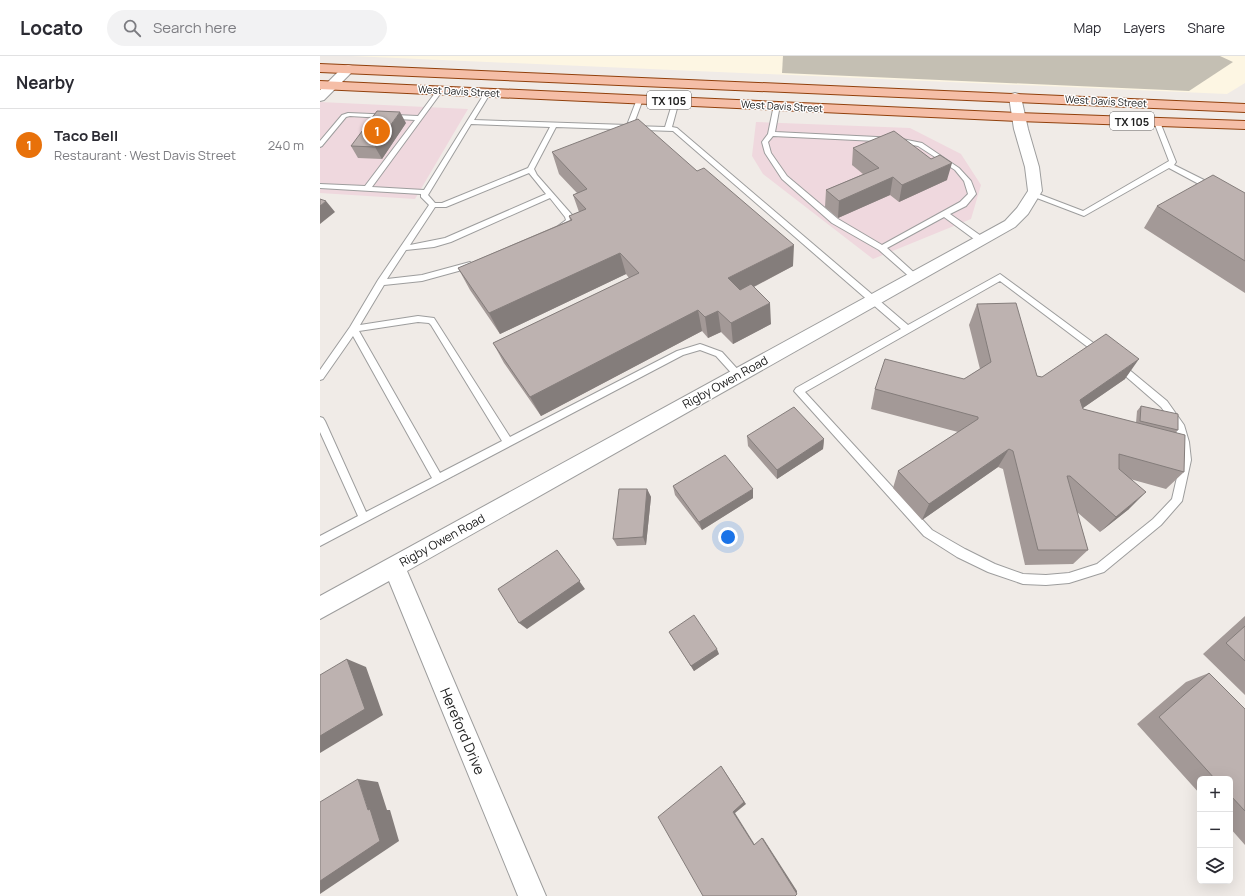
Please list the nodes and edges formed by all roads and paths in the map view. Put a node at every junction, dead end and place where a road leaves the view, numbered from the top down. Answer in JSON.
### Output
{"nodes":[{"id":1,"x":320,"y":68,"type":"edge"},
{"id":2,"x":348,"y":69,"type":"junction"},
{"id":3,"x":326,"y":85,"type":"edge"},
{"id":4,"x":803,"y":88,"type":"junction"},
{"id":5,"x":440,"y":90,"type":"junction"},
{"id":6,"x":488,"y":92,"type":"junction"},
{"id":7,"x":320,"y":97,"type":"edge"},
{"id":8,"x":1015,"y":97,"type":"junction"},
{"id":9,"x":640,"y":99,"type":"junction"},
{"id":10,"x":676,"y":101,"type":"junction"},
{"id":11,"x":777,"y":105,"type":"junction"},
{"id":12,"x":1245,"y":108,"type":"edge"},
{"id":13,"x":1018,"y":117,"type":"junction"},
{"id":14,"x":419,"y":118,"type":"junction"},
{"id":15,"x":469,"y":122,"type":"junction"},
{"id":16,"x":1157,"y":122,"type":"junction"},
{"id":17,"x":554,"y":125,"type":"junction"},
{"id":18,"x":1245,"y":125,"type":"edge"},
{"id":19,"x":629,"y":128,"type":"junction"},
{"id":20,"x":668,"y":129,"type":"junction"},
{"id":21,"x":771,"y":134,"type":"junction"},
{"id":22,"x":320,"y":145,"type":"edge"},
{"id":23,"x":1169,"y":164,"type":"junction"},
{"id":24,"x":531,"y":169,"type":"junction"},
{"id":25,"x":320,"y":186,"type":"edge"},
{"id":26,"x":367,"y":189,"type":"junction"},
{"id":27,"x":1217,"y":190,"type":"edge"},
{"id":28,"x":426,"y":192,"type":"junction"},
{"id":29,"x":551,"y":195,"type":"junction"},
{"id":30,"x":1033,"y":195,"type":"junction"},
{"id":31,"x":433,"y":205,"type":"junction"},
{"id":32,"x":945,"y":214,"type":"junction"},
{"id":33,"x":550,"y":232,"type":"edge"},
{"id":34,"x":981,"y":240,"type":"junction"},
{"id":35,"x":404,"y":248,"type":"junction"},
{"id":36,"x":882,"y":248,"type":"junction"},
{"id":37,"x":475,"y":263,"type":"edge"},
{"id":38,"x":915,"y":276,"type":"junction"},
{"id":39,"x":381,"y":282,"type":"junction"},
{"id":40,"x":874,"y":300,"type":"junction"},
{"id":41,"x":353,"y":329,"type":"junction"},
{"id":42,"x":907,"y":329,"type":"junction"},
{"id":43,"x":738,"y":375,"type":"junction"},
{"id":44,"x":320,"y":377,"type":"edge"},
{"id":45,"x":320,"y":421,"type":"edge"},
{"id":46,"x":508,"y":443,"type":"junction"},
{"id":47,"x":438,"y":479,"type":"junction"},
{"id":48,"x":364,"y":518,"type":"junction"},
{"id":49,"x":320,"y":541,"type":"edge"},
{"id":50,"x":394,"y":567,"type":"junction"},
{"id":51,"x":320,"y":608,"type":"edge"},
{"id":52,"x":532,"y":896,"type":"edge"}],
"edges":[{"from":1,"to":2,"type":"main road","name":"West Davis Street","number":"TX 105"},
{"from":2,"to":3,"type":"street"},
{"from":2,"to":4,"type":"main road","name":"West Davis Street","number":"TX 105"},
{"from":3,"to":5,"type":"main road","name":"West Davis Street","number":"TX 105"},
{"from":3,"to":7,"type":"street"},
{"from":4,"to":8,"type":"main road","name":"West Davis Street","number":"TX 105"},
{"from":4,"to":9,"type":"main road"},
{"from":5,"to":6,"type":"main road","name":"West Davis Street","number":"TX 105"},
{"from":5,"to":14,"type":"lane"},
{"from":6,"to":9,"type":"main road","name":"West Davis Street","number":"TX 105"},
{"from":6,"to":15,"type":"lane"},
{"from":8,"to":12,"type":"main road","name":"West Davis Street","number":"TX 105"},
{"from":8,"to":13,"type":"street"},
{"from":9,"to":10,"type":"main road","name":"West Davis Street","number":"TX 105"},
{"from":9,"to":19,"type":"lane"},
{"from":10,"to":11,"type":"main road","name":"West Davis Street","number":"TX 105"},
{"from":10,"to":20,"type":"lane"},
{"from":11,"to":13,"type":"main road","name":"West Davis Street","number":"TX 105"},
{"from":11,"to":21,"type":"lane"},
{"from":13,"to":16,"type":"main road","name":"West Davis Street","number":"TX 105"},
{"from":13,"to":30,"type":"street"},
{"from":14,"to":22,"type":"lane"},
{"from":14,"to":26,"type":"lane"},
{"from":15,"to":17,"type":"lane"},
{"from":15,"to":28,"type":"lane"},
{"from":16,"to":18,"type":"main road","name":"West Davis Street","number":"TX 105"},
{"from":16,"to":23,"type":"lane"},
{"from":17,"to":19,"type":"lane"},
{"from":17,"to":24,"type":"lane"},
{"from":19,"to":20,"type":"lane"},
{"from":20,"to":40,"type":"lane"},
{"from":21,"to":32,"type":"lane"},
{"from":21,"to":36,"type":"lane"},
{"from":23,"to":27,"type":"lane"},
{"from":23,"to":30,"type":"lane"},
{"from":24,"to":29,"type":"lane"},
{"from":24,"to":31,"type":"lane"},
{"from":25,"to":26,"type":"lane"},
{"from":26,"to":28,"type":"lane"},
{"from":28,"to":31,"type":"lane"},
{"from":29,"to":33,"type":"lane"},
{"from":29,"to":35,"type":"lane"},
{"from":30,"to":34,"type":"street","name":"Rigby Owen Road"},
{"from":31,"to":35,"type":"lane"},
{"from":32,"to":34,"type":"lane"},
{"from":32,"to":36,"type":"lane"},
{"from":34,"to":38,"type":"street","name":"Rigby Owen Road"},
{"from":35,"to":39,"type":"lane"},
{"from":36,"to":38,"type":"lane"},
{"from":37,"to":39,"type":"lane"},
{"from":38,"to":40,"type":"street","name":"Rigby Owen Road"},
{"from":39,"to":41,"type":"lane"},
{"from":40,"to":42,"type":"lane"},
{"from":40,"to":43,"type":"street","name":"Rigby Owen Road"},
{"from":41,"to":44,"type":"lane"},
{"from":41,"to":46,"type":"lane"},
{"from":41,"to":47,"type":"lane"},
{"from":42,"to":42,"type":"lane"},
{"from":43,"to":46,"type":"lane"},
{"from":43,"to":50,"type":"street","name":"Rigby Owen Road"},
{"from":45,"to":48,"type":"lane"},
{"from":46,"to":47,"type":"lane"},
{"from":47,"to":48,"type":"lane"},
{"from":48,"to":49,"type":"lane"},
{"from":50,"to":51,"type":"street","name":"Rigby Owen Road"},
{"from":50,"to":52,"type":"street","name":"Hereford Drive"}]}
